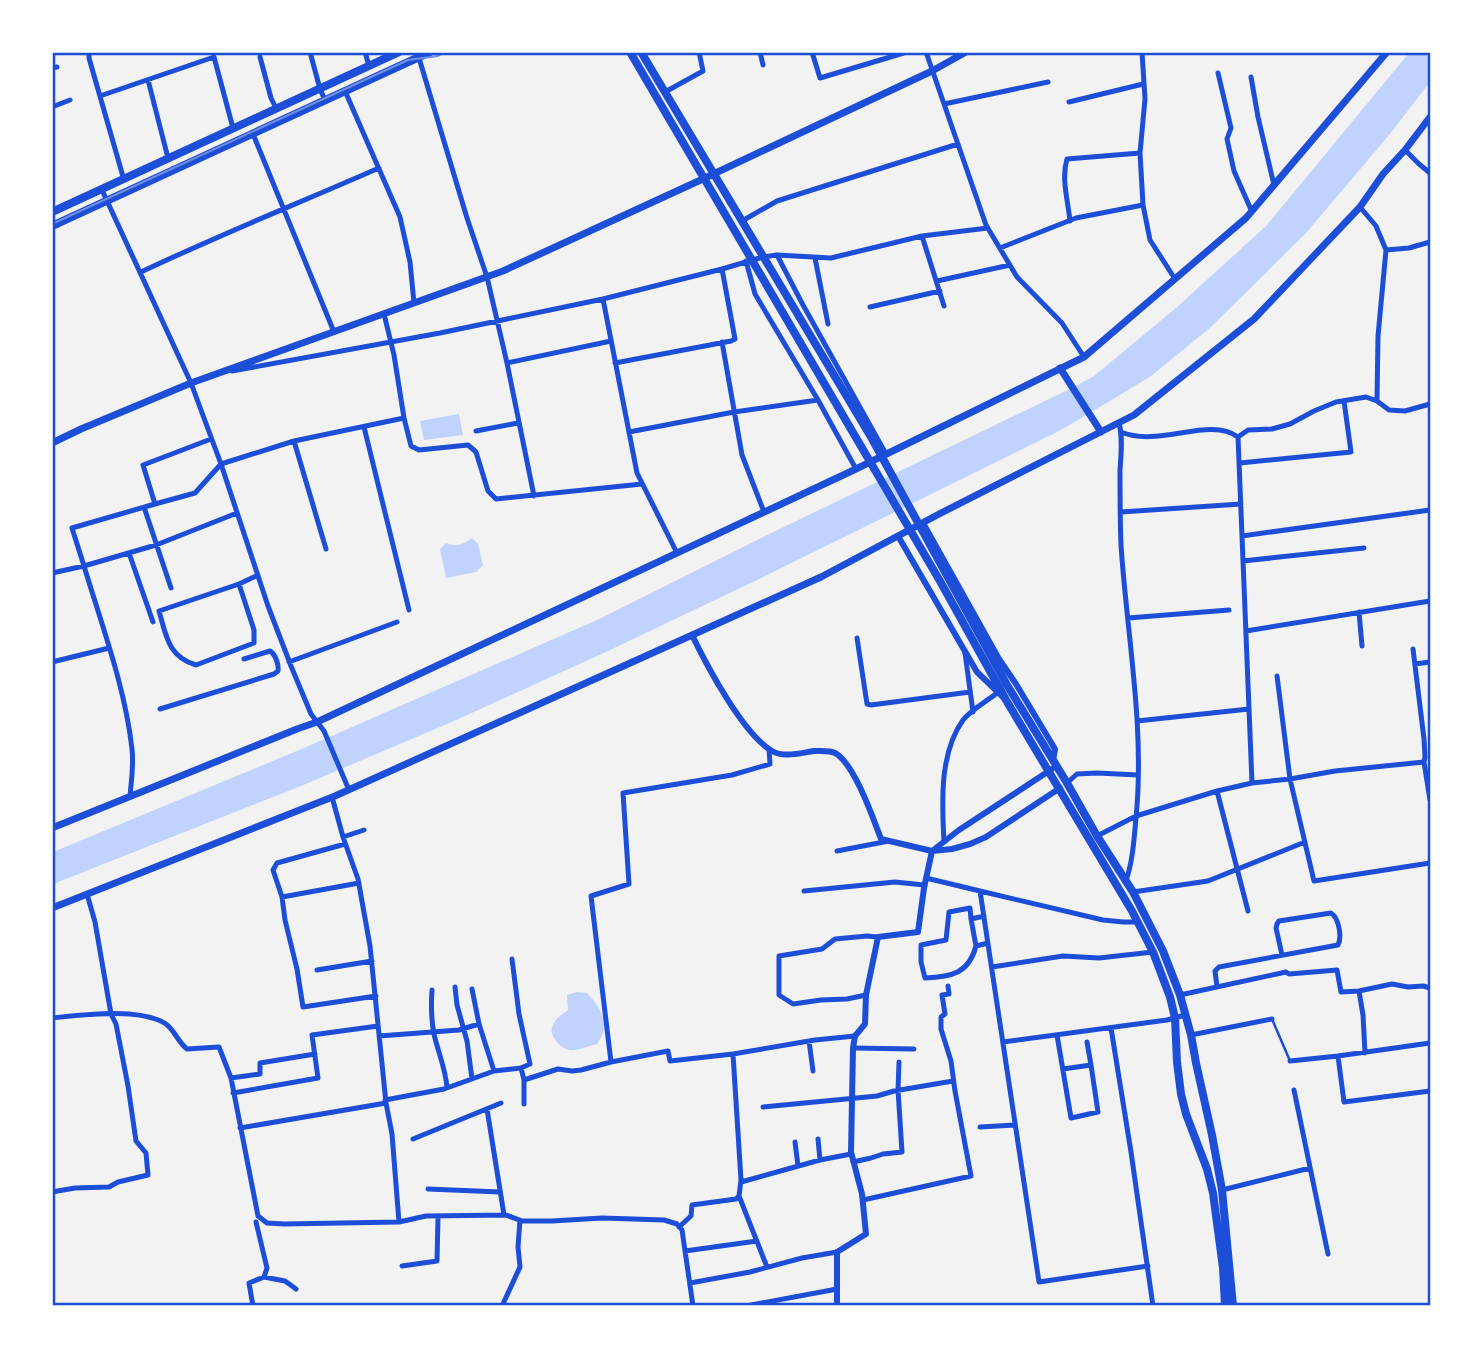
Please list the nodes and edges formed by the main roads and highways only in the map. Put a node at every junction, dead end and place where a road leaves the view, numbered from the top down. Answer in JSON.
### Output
{"nodes":[{"id":1,"x":399,"y":52,"type":"edge"},
{"id":2,"x":430,"y":52,"type":"edge"},
{"id":3,"x":630,"y":52,"type":"edge"},
{"id":4,"x":641,"y":52,"type":"edge"},
{"id":5,"x":965,"y":52,"type":"edge"},
{"id":6,"x":1387,"y":52,"type":"edge"},
{"id":7,"x":1430,"y":117,"type":"edge"},
{"id":8,"x":709,"y":176,"type":"junction"},
{"id":9,"x":52,"y":212,"type":"edge"},
{"id":10,"x":52,"y":226,"type":"edge"},
{"id":11,"x":1062,"y":371,"type":"junction"},
{"id":12,"x":1099,"y":430,"type":"junction"},
{"id":13,"x":52,"y":443,"type":"edge"},
{"id":14,"x":1001,"y":689,"type":"junction"},
{"id":15,"x":1053,"y":766,"type":"junction"},
{"id":16,"x":52,"y":828,"type":"edge"},
{"id":17,"x":52,"y":908,"type":"edge"},
{"id":18,"x":1225,"y":1306,"type":"edge"},
{"id":19,"x":1233,"y":1306,"type":"edge"}],
"edges":[{"from":1,"to":9,"type":"main road"},
{"from":2,"to":10,"type":"main road"},
{"from":3,"to":8,"type":"main road"},
{"from":4,"to":8,"type":"main road"},
{"from":5,"to":8,"type":"main road"},
{"from":6,"to":11,"type":"main road"},
{"from":7,"to":12,"type":"main road"},
{"from":8,"to":13,"type":"main road"},
{"from":8,"to":14,"type":"main road"},
{"from":8,"to":14,"type":"main road"},
{"from":11,"to":12,"type":"main road"},
{"from":11,"to":16,"type":"main road"},
{"from":12,"to":17,"type":"main road"},
{"from":14,"to":15,"type":"main road"},
{"from":14,"to":15,"type":"main road"},
{"from":15,"to":18,"type":"main road"},
{"from":15,"to":19,"type":"main road"}]}
